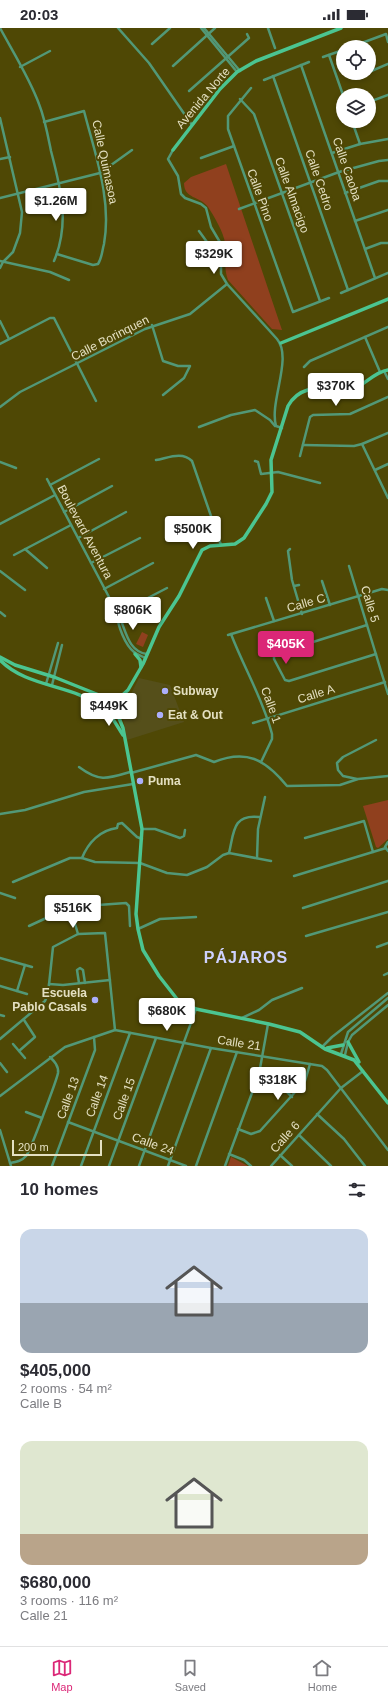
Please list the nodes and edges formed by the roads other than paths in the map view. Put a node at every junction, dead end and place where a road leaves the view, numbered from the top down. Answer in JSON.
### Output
{"nodes":[{"id":1,"x":0,"y":28,"type":"edge"},
{"id":2,"x":118,"y":28,"type":"edge"},
{"id":3,"x":170,"y":28,"type":"edge"},
{"id":4,"x":201,"y":28,"type":"edge"},
{"id":5,"x":204,"y":28,"type":"edge"},
{"id":6,"x":215,"y":28,"type":"edge"},
{"id":7,"x":268,"y":28,"type":"edge"},
{"id":8,"x":341,"y":28,"type":"edge"},
{"id":9,"x":208,"y":34,"type":"junction"},
{"id":10,"x":247,"y":34,"type":"dead end"},
{"id":11,"x":370,"y":40,"type":"edge"},
{"id":12,"x":388,"y":42,"type":"edge"},
{"id":13,"x":152,"y":44,"type":"dead end"},
{"id":14,"x":275,"y":48,"type":"dead end"},
{"id":15,"x":50,"y":51,"type":"dead end"},
{"id":16,"x":336,"y":52,"type":"edge"},
{"id":17,"x":329,"y":55,"type":"junction"},
{"id":18,"x":227,"y":57,"type":"junction"},
{"id":19,"x":323,"y":57,"type":"dead end"},
{"id":20,"x":309,"y":62,"type":"dead end"},
{"id":21,"x":388,"y":64,"type":"edge"},
{"id":22,"x":301,"y":65,"type":"junction"},
{"id":23,"x":173,"y":66,"type":"dead end"},
{"id":24,"x":20,"y":67,"type":"junction"},
{"id":25,"x":376,"y":69,"type":"edge"},
{"id":26,"x":238,"y":71,"type":"junction"},
{"id":27,"x":273,"y":76,"type":"junction"},
{"id":28,"x":264,"y":80,"type":"dead end"},
{"id":29,"x":251,"y":88,"type":"dead end"},
{"id":30,"x":341,"y":88,"type":"edge"},
{"id":31,"x":189,"y":91,"type":"dead end"},
{"id":32,"x":388,"y":95,"type":"edge"},
{"id":33,"x":240,"y":99,"type":"junction"},
{"id":34,"x":376,"y":99,"type":"edge"},
{"id":35,"x":0,"y":120,"type":"edge"},
{"id":36,"x":44,"y":122,"type":"junction"},
{"id":37,"x":192,"y":125,"type":"junction"},
{"id":38,"x":354,"y":128,"type":"edge"},
{"id":39,"x":388,"y":139,"type":"edge"},
{"id":40,"x":360,"y":144,"type":"junction"},
{"id":41,"x":234,"y":146,"type":"junction"},
{"id":42,"x":132,"y":150,"type":"dead end"},
{"id":43,"x":173,"y":150,"type":"joint"},
{"id":44,"x":332,"y":153,"type":"junction"},
{"id":45,"x":10,"y":157,"type":"junction"},
{"id":46,"x":201,"y":158,"type":"dead end"},
{"id":47,"x":0,"y":159,"type":"edge"},
{"id":48,"x":388,"y":160,"type":"edge"},
{"id":49,"x":339,"y":172,"type":"junction"},
{"id":50,"x":100,"y":173,"type":"junction"},
{"id":51,"x":388,"y":181,"type":"edge"},
{"id":52,"x":311,"y":183,"type":"junction"},
{"id":53,"x":59,"y":184,"type":"junction"},
{"id":54,"x":345,"y":193,"type":"junction"},
{"id":55,"x":19,"y":194,"type":"junction"},
{"id":56,"x":282,"y":194,"type":"junction"},
{"id":57,"x":0,"y":198,"type":"edge"},
{"id":58,"x":254,"y":204,"type":"junction"},
{"id":59,"x":239,"y":209,"type":"dead end"},
{"id":60,"x":388,"y":210,"type":"edge"},
{"id":61,"x":355,"y":221,"type":"junction"},
{"id":62,"x":199,"y":232,"type":"dead end"},
{"id":63,"x":388,"y":243,"type":"edge"},
{"id":64,"x":365,"y":249,"type":"junction"},
{"id":65,"x":57,"y":254,"type":"junction"},
{"id":66,"x":54,"y":261,"type":"dead end"},
{"id":67,"x":221,"y":261,"type":"junction"},
{"id":68,"x":2,"y":262,"type":"edge"},
{"id":69,"x":0,"y":268,"type":"edge"},
{"id":70,"x":388,"y":273,"type":"edge"},
{"id":71,"x":376,"y":278,"type":"junction"},
{"id":72,"x":69,"y":280,"type":"dead end"},
{"id":73,"x":227,"y":284,"type":"junction"},
{"id":74,"x":348,"y":290,"type":"junction"},
{"id":75,"x":341,"y":293,"type":"dead end"},
{"id":76,"x":329,"y":298,"type":"dead end"},
{"id":77,"x":388,"y":299,"type":"edge"},
{"id":78,"x":320,"y":301,"type":"junction"},
{"id":79,"x":0,"y":321,"type":"edge"},
{"id":80,"x":152,"y":325,"type":"junction"},
{"id":81,"x":388,"y":327,"type":"edge"},
{"id":82,"x":366,"y":337,"type":"junction"},
{"id":83,"x":9,"y":339,"type":"junction"},
{"id":84,"x":281,"y":343,"type":"junction"},
{"id":85,"x":0,"y":344,"type":"edge"},
{"id":86,"x":78,"y":364,"type":"junction"},
{"id":87,"x":304,"y":367,"type":"dead end"},
{"id":88,"x":384,"y":371,"type":"edge"},
{"id":89,"x":388,"y":379,"type":"edge"},
{"id":90,"x":163,"y":395,"type":"dead end"},
{"id":91,"x":388,"y":397,"type":"edge"},
{"id":92,"x":96,"y":401,"type":"dead end"},
{"id":93,"x":0,"y":407,"type":"edge"},
{"id":94,"x":276,"y":426,"type":"junction"},
{"id":95,"x":199,"y":427,"type":"dead end"},
{"id":96,"x":282,"y":428,"type":"junction"},
{"id":97,"x":388,"y":433,"type":"edge"},
{"id":98,"x":362,"y":444,"type":"junction"},
{"id":99,"x":303,"y":445,"type":"junction"},
{"id":100,"x":300,"y":456,"type":"dead end"},
{"id":101,"x":98,"y":460,"type":"dead end"},
{"id":102,"x":156,"y":460,"type":"dead end"},
{"id":103,"x":255,"y":461,"type":"dead end"},
{"id":104,"x":0,"y":462,"type":"edge"},
{"id":105,"x":388,"y":464,"type":"edge"},
{"id":106,"x":16,"y":468,"type":"dead end"},
{"id":107,"x":375,"y":470,"type":"junction"},
{"id":108,"x":273,"y":472,"type":"junction"},
{"id":109,"x":47,"y":479,"type":"dead end"},
{"id":110,"x":320,"y":483,"type":"dead end"},
{"id":111,"x":50,"y":485,"type":"junction"},
{"id":112,"x":112,"y":486,"type":"dead end"},
{"id":113,"x":55,"y":495,"type":"junction"},
{"id":114,"x":388,"y":498,"type":"edge"},
{"id":115,"x":64,"y":512,"type":"junction"},
{"id":116,"x":126,"y":512,"type":"dead end"},
{"id":117,"x":0,"y":524,"type":"edge"},
{"id":118,"x":71,"y":525,"type":"junction"},
{"id":119,"x":78,"y":538,"type":"junction"},
{"id":120,"x":140,"y":538,"type":"dead end"},
{"id":121,"x":221,"y":545,"type":"junction"},
{"id":122,"x":290,"y":548,"type":"dead end"},
{"id":123,"x":25,"y":549,"type":"junction"},
{"id":124,"x":14,"y":555,"type":"dead end"},
{"id":125,"x":153,"y":563,"type":"dead end"},
{"id":126,"x":91,"y":564,"type":"junction"},
{"id":127,"x":349,"y":566,"type":"dead end"},
{"id":128,"x":47,"y":568,"type":"dead end"},
{"id":129,"x":0,"y":572,"type":"edge"},
{"id":130,"x":329,"y":582,"type":"dead end"},
{"id":131,"x":299,"y":585,"type":"dead end"},
{"id":132,"x":294,"y":586,"type":"junction"},
{"id":133,"x":166,"y":588,"type":"dead end"},
{"id":134,"x":104,"y":589,"type":"junction"},
{"id":135,"x":25,"y":590,"type":"dead end"},
{"id":136,"x":388,"y":590,"type":"edge"},
{"id":137,"x":358,"y":596,"type":"junction"},
{"id":138,"x":266,"y":598,"type":"dead end"},
{"id":139,"x":330,"y":605,"type":"junction"},
{"id":140,"x":0,"y":612,"type":"edge"},
{"id":141,"x":117,"y":614,"type":"junction"},
{"id":142,"x":302,"y":614,"type":"junction"},
{"id":143,"x":5,"y":616,"type":"dead end"},
{"id":144,"x":274,"y":621,"type":"junction"},
{"id":145,"x":367,"y":625,"type":"junction"},
{"id":146,"x":230,"y":634,"type":"joint"},
{"id":147,"x":58,"y":643,"type":"dead end"},
{"id":148,"x":130,"y":644,"type":"junction"},
{"id":149,"x":62,"y":645,"type":"dead end"},
{"id":150,"x":135,"y":654,"type":"junction"},
{"id":151,"x":376,"y":654,"type":"junction"},
{"id":152,"x":147,"y":656,"type":"junction"},
{"id":153,"x":0,"y":658,"type":"edge"},
{"id":154,"x":141,"y":668,"type":"junction"},
{"id":155,"x":49,"y":675,"type":"junction"},
{"id":156,"x":54,"y":677,"type":"junction"},
{"id":157,"x":384,"y":682,"type":"junction"},
{"id":158,"x":46,"y":684,"type":"junction"},
{"id":159,"x":52,"y":685,"type":"junction"},
{"id":160,"x":388,"y":694,"type":"edge"},
{"id":161,"x":124,"y":695,"type":"junction"},
{"id":162,"x":101,"y":696,"type":"junction"},
{"id":163,"x":112,"y":706,"type":"junction"},
{"id":164,"x":106,"y":710,"type":"junction"},
{"id":165,"x":268,"y":718,"type":"junction"},
{"id":166,"x":253,"y":723,"type":"dead end"},
{"id":167,"x":124,"y":736,"type":"junction"},
{"id":168,"x":376,"y":740,"type":"dead end"},
{"id":169,"x":261,"y":762,"type":"junction"},
{"id":170,"x":79,"y":767,"type":"dead end"},
{"id":171,"x":130,"y":772,"type":"junction"},
{"id":172,"x":388,"y":776,"type":"edge"},
{"id":173,"x":358,"y":779,"type":"junction"},
{"id":174,"x":133,"y":784,"type":"junction"},
{"id":175,"x":265,"y":797,"type":"dead end"},
{"id":176,"x":0,"y":814,"type":"edge"},
{"id":177,"x":260,"y":816,"type":"junction"},
{"id":178,"x":142,"y":829,"type":"junction"},
{"id":179,"x":185,"y":830,"type":"dead end"},
{"id":180,"x":305,"y":838,"type":"dead end"},
{"id":181,"x":142,"y":839,"type":"junction"},
{"id":182,"x":388,"y":842,"type":"edge"},
{"id":183,"x":386,"y":848,"type":"junction"},
{"id":184,"x":388,"y":851,"type":"edge"},
{"id":185,"x":373,"y":852,"type":"junction"},
{"id":186,"x":229,"y":854,"type":"junction"},
{"id":187,"x":82,"y":858,"type":"junction"},
{"id":188,"x":257,"y":858,"type":"junction"},
{"id":189,"x":271,"y":861,"type":"dead end"},
{"id":190,"x":140,"y":863,"type":"junction"},
{"id":191,"x":294,"y":876,"type":"dead end"},
{"id":192,"x":388,"y":881,"type":"edge"},
{"id":193,"x":13,"y":882,"type":"dead end"},
{"id":194,"x":0,"y":893,"type":"edge"},
{"id":195,"x":15,"y":898,"type":"dead end"},
{"id":196,"x":70,"y":907,"type":"junction"},
{"id":197,"x":303,"y":908,"type":"dead end"},
{"id":198,"x":388,"y":912,"type":"edge"},
{"id":199,"x":196,"y":917,"type":"dead end"},
{"id":200,"x":29,"y":926,"type":"dead end"},
{"id":201,"x":130,"y":926,"type":"dead end"},
{"id":202,"x":138,"y":929,"type":"junction"},
{"id":203,"x":78,"y":934,"type":"junction"},
{"id":204,"x":306,"y":936,"type":"dead end"},
{"id":205,"x":388,"y":943,"type":"edge"},
{"id":206,"x":377,"y":947,"type":"dead end"},
{"id":207,"x":0,"y":958,"type":"edge"},
{"id":208,"x":25,"y":965,"type":"junction"},
{"id":209,"x":32,"y":967,"type":"dead end"},
{"id":210,"x":388,"y":973,"type":"edge"},
{"id":211,"x":384,"y":974,"type":"dead end"},
{"id":212,"x":110,"y":980,"type":"junction"},
{"id":213,"x":86,"y":982,"type":"junction"},
{"id":214,"x":79,"y":983,"type":"junction"},
{"id":215,"x":49,"y":984,"type":"junction"},
{"id":216,"x":0,"y":986,"type":"edge"},
{"id":217,"x":302,"y":988,"type":"dead end"},
{"id":218,"x":17,"y":992,"type":"junction"},
{"id":219,"x":388,"y":993,"type":"edge"},
{"id":220,"x":27,"y":994,"type":"dead end"},
{"id":221,"x":388,"y":998,"type":"edge"},
{"id":222,"x":388,"y":1005,"type":"edge"},
{"id":223,"x":196,"y":1009,"type":"junction"},
{"id":224,"x":0,"y":1015,"type":"edge"},
{"id":225,"x":4,"y":1016,"type":"dead end"},
{"id":226,"x":242,"y":1018,"type":"junction"},
{"id":227,"x":24,"y":1020,"type":"junction"},
{"id":228,"x":269,"y":1024,"type":"junction"},
{"id":229,"x":115,"y":1030,"type":"junction"},
{"id":230,"x":130,"y":1033,"type":"junction"},
{"id":231,"x":94,"y":1036,"type":"junction"},
{"id":232,"x":0,"y":1038,"type":"edge"},
{"id":233,"x":156,"y":1038,"type":"junction"},
{"id":234,"x":348,"y":1042,"type":"junction"},
{"id":235,"x":184,"y":1043,"type":"junction"},
{"id":236,"x":13,"y":1044,"type":"dead end"},
{"id":237,"x":343,"y":1045,"type":"junction"},
{"id":238,"x":211,"y":1048,"type":"junction"},
{"id":239,"x":324,"y":1048,"type":"junction"},
{"id":240,"x":19,"y":1051,"type":"junction"},
{"id":241,"x":237,"y":1052,"type":"junction"},
{"id":242,"x":343,"y":1055,"type":"junction"},
{"id":243,"x":263,"y":1056,"type":"junction"},
{"id":244,"x":50,"y":1057,"type":"junction"},
{"id":245,"x":25,"y":1058,"type":"dead end"},
{"id":246,"x":0,"y":1064,"type":"edge"},
{"id":247,"x":310,"y":1064,"type":"junction"},
{"id":248,"x":360,"y":1065,"type":"junction"},
{"id":249,"x":364,"y":1070,"type":"junction"},
{"id":250,"x":6,"y":1072,"type":"dead end"},
{"id":251,"x":341,"y":1088,"type":"junction"},
{"id":252,"x":287,"y":1092,"type":"dead end"},
{"id":253,"x":0,"y":1096,"type":"edge"},
{"id":254,"x":292,"y":1097,"type":"junction"},
{"id":255,"x":388,"y":1102,"type":"edge"},
{"id":256,"x":26,"y":1112,"type":"dead end"},
{"id":257,"x":317,"y":1114,"type":"junction"},
{"id":258,"x":42,"y":1118,"type":"junction"},
{"id":259,"x":68,"y":1122,"type":"junction"},
{"id":260,"x":238,"y":1129,"type":"junction"},
{"id":261,"x":0,"y":1130,"type":"edge"},
{"id":262,"x":93,"y":1132,"type":"junction"},
{"id":263,"x":299,"y":1135,"type":"junction"},
{"id":264,"x":118,"y":1141,"type":"junction"},
{"id":265,"x":388,"y":1150,"type":"edge"},
{"id":266,"x":144,"y":1151,"type":"junction"},
{"id":267,"x":229,"y":1154,"type":"junction"},
{"id":268,"x":280,"y":1155,"type":"junction"},
{"id":269,"x":170,"y":1160,"type":"junction"},
{"id":270,"x":10,"y":1165,"type":"edge"},
{"id":271,"x":52,"y":1166,"type":"edge"},
{"id":272,"x":81,"y":1166,"type":"edge"},
{"id":273,"x":109,"y":1166,"type":"edge"},
{"id":274,"x":139,"y":1166,"type":"edge"},
{"id":275,"x":168,"y":1166,"type":"edge"},
{"id":276,"x":186,"y":1166,"type":"edge"},
{"id":277,"x":196,"y":1166,"type":"edge"},
{"id":278,"x":225,"y":1166,"type":"edge"},
{"id":279,"x":251,"y":1166,"type":"edge"},
{"id":280,"x":271,"y":1166,"type":"edge"},
{"id":281,"x":292,"y":1166,"type":"edge"},
{"id":282,"x":331,"y":1166,"type":"edge"},
{"id":283,"x":365,"y":1166,"type":"edge"}],
"edges":[{"from":1,"to":24,"type":"street"},
{"from":2,"to":37,"type":"street"},
{"from":3,"to":13,"type":"street"},
{"from":4,"to":9,"type":"street"},
{"from":5,"to":9,"type":"street"},
{"from":6,"to":9,"type":"street"},
{"from":7,"to":14,"type":"street"},
{"from":8,"to":26,"type":"street","name":"Avenida Norte"},
{"from":9,"to":18,"type":"street"},
{"from":9,"to":23,"type":"street"},
{"from":10,"to":18,"type":"street"},
{"from":11,"to":12,"type":"street"},
{"from":15,"to":24,"type":"street"},
{"from":16,"to":17,"type":"street"},
{"from":17,"to":19,"type":"street"},
{"from":17,"to":30,"type":"street"},
{"from":18,"to":26,"type":"street"},
{"from":18,"to":31,"type":"street"},
{"from":20,"to":22,"type":"street"},
{"from":21,"to":25,"type":"street"},
{"from":22,"to":27,"type":"street"},
{"from":22,"to":44,"type":"street","name":"Calle Caoba"},
{"from":24,"to":36,"type":"street"},
{"from":26,"to":37,"type":"street","name":"Avenida Norte"},
{"from":27,"to":28,"type":"street"},
{"from":27,"to":52,"type":"street","name":"Calle Cedro"},
{"from":29,"to":33,"type":"street","name":"Calle Pino"},
{"from":32,"to":34,"type":"street"},
{"from":33,"to":41,"type":"street","name":"Calle Pino"},
{"from":33,"to":56,"type":"street","name":"Calle Almacigo"},
{"from":35,"to":45,"type":"street"},
{"from":36,"to":50,"type":"street","name":"Calle Quimasoa"},
{"from":36,"to":53,"type":"street"},
{"from":37,"to":43,"type":"street","name":"Avenida Norte"},
{"from":38,"to":40,"type":"street"},
{"from":39,"to":40,"type":"street"},
{"from":40,"to":44,"type":"street"},
{"from":41,"to":46,"type":"street"},
{"from":41,"to":58,"type":"street","name":"Calle Pino"},
{"from":42,"to":50,"type":"street"},
{"from":43,"to":67,"type":"street"},
{"from":44,"to":49,"type":"street","name":"Calle Caoba"},
{"from":45,"to":47,"type":"street"},
{"from":45,"to":55,"type":"street"},
{"from":48,"to":49,"type":"street"},
{"from":49,"to":52,"type":"street"},
{"from":49,"to":54,"type":"street","name":"Calle Caoba"},
{"from":50,"to":53,"type":"street"},
{"from":50,"to":65,"type":"street","name":"Calle Quimasoa"},
{"from":51,"to":54,"type":"street"},
{"from":52,"to":56,"type":"street"},
{"from":52,"to":74,"type":"street","name":"Calle Cedro"},
{"from":53,"to":55,"type":"street"},
{"from":53,"to":65,"type":"street"},
{"from":54,"to":61,"type":"street","name":"Calle Caoba"},
{"from":55,"to":57,"type":"street"},
{"from":55,"to":68,"type":"street"},
{"from":56,"to":58,"type":"street"},
{"from":56,"to":78,"type":"street","name":"Calle Almacigo"},
{"from":58,"to":59,"type":"street"},
{"from":58,"to":78,"type":"street","name":"Calle Pino"},
{"from":60,"to":61,"type":"street"},
{"from":61,"to":64,"type":"street","name":"Calle Caoba"},
{"from":62,"to":67,"type":"street"},
{"from":63,"to":64,"type":"street"},
{"from":64,"to":71,"type":"street","name":"Calle Caoba"},
{"from":65,"to":66,"type":"street"},
{"from":67,"to":73,"type":"street"},
{"from":68,"to":69,"type":"street"},
{"from":68,"to":72,"type":"street"},
{"from":70,"to":71,"type":"street"},
{"from":71,"to":74,"type":"street"},
{"from":73,"to":80,"type":"street","name":"Calle Borinquen"},
{"from":73,"to":84,"type":"street"},
{"from":74,"to":75,"type":"street"},
{"from":76,"to":78,"type":"street"},
{"from":77,"to":84,"type":"street"},
{"from":79,"to":83,"type":"street"},
{"from":80,"to":86,"type":"street","name":"Calle Borinquen"},
{"from":80,"to":90,"type":"street"},
{"from":81,"to":82,"type":"street"},
{"from":82,"to":87,"type":"street"},
{"from":82,"to":88,"type":"street"},
{"from":83,"to":85,"type":"street"},
{"from":83,"to":86,"type":"street"},
{"from":84,"to":94,"type":"street"},
{"from":86,"to":92,"type":"street"},
{"from":86,"to":93,"type":"street","name":"Calle Borinquen"},
{"from":88,"to":89,"type":"street"},
{"from":88,"to":96,"type":"street"},
{"from":91,"to":99,"type":"street"},
{"from":94,"to":95,"type":"street"},
{"from":94,"to":96,"type":"street"},
{"from":96,"to":108,"type":"street"},
{"from":97,"to":98,"type":"street"},
{"from":98,"to":99,"type":"street"},
{"from":98,"to":107,"type":"street"},
{"from":99,"to":100,"type":"street"},
{"from":101,"to":111,"type":"street"},
{"from":102,"to":121,"type":"street"},
{"from":103,"to":108,"type":"street"},
{"from":104,"to":106,"type":"street"},
{"from":105,"to":107,"type":"street"},
{"from":107,"to":114,"type":"street"},
{"from":108,"to":110,"type":"street"},
{"from":108,"to":121,"type":"street"},
{"from":109,"to":111,"type":"street","name":"Boulevard Aventura"},
{"from":111,"to":113,"type":"street","name":"Boulevard Aventura"},
{"from":112,"to":115,"type":"street"},
{"from":113,"to":115,"type":"street","name":"Boulevard Aventura"},
{"from":113,"to":117,"type":"street"},
{"from":115,"to":118,"type":"street","name":"Boulevard Aventura"},
{"from":116,"to":119,"type":"street"},
{"from":118,"to":119,"type":"street","name":"Boulevard Aventura"},
{"from":118,"to":123,"type":"street"},
{"from":119,"to":126,"type":"street","name":"Boulevard Aventura"},
{"from":120,"to":126,"type":"street"},
{"from":121,"to":152,"type":"street"},
{"from":122,"to":132,"type":"street"},
{"from":123,"to":124,"type":"street"},
{"from":123,"to":128,"type":"street"},
{"from":125,"to":134,"type":"street"},
{"from":126,"to":134,"type":"street","name":"Boulevard Aventura"},
{"from":127,"to":137,"type":"street","name":"Calle 5"},
{"from":129,"to":135,"type":"street"},
{"from":130,"to":139,"type":"street"},
{"from":131,"to":132,"type":"street"},
{"from":132,"to":142,"type":"street"},
{"from":133,"to":141,"type":"street"},
{"from":134,"to":141,"type":"street","name":"Boulevard Aventura"},
{"from":136,"to":137,"type":"street","name":"Calle C"},
{"from":137,"to":139,"type":"street","name":"Calle C"},
{"from":137,"to":145,"type":"street","name":"Calle 5"},
{"from":138,"to":144,"type":"street"},
{"from":139,"to":142,"type":"street","name":"Calle C"},
{"from":140,"to":143,"type":"street"},
{"from":141,"to":148,"type":"street","name":"Boulevard Aventura"},
{"from":141,"to":148,"type":"street","name":"Boulevard Aventura"},
{"from":142,"to":144,"type":"street","name":"Calle C"},
{"from":144,"to":146,"type":"street","name":"Calle C"},
{"from":145,"to":151,"type":"street","name":"Calle 5"},
{"from":145,"to":151,"type":"street"},
{"from":146,"to":165,"type":"street","name":"Calle 1"},
{"from":147,"to":155,"type":"street"},
{"from":148,"to":150,"type":"street","name":"Boulevard Aventura"},
{"from":148,"to":152,"type":"street"},
{"from":149,"to":156,"type":"street"},
{"from":150,"to":152,"type":"street"},
{"from":150,"to":154,"type":"street"},
{"from":151,"to":157,"type":"street","name":"Calle 5"},
{"from":152,"to":154,"type":"street"},
{"from":153,"to":155,"type":"street"},
{"from":153,"to":158,"type":"street"},
{"from":154,"to":161,"type":"street"},
{"from":155,"to":156,"type":"street"},
{"from":155,"to":158,"type":"street"},
{"from":156,"to":159,"type":"street"},
{"from":156,"to":162,"type":"street"},
{"from":157,"to":160,"type":"street","name":"Calle 5"},
{"from":157,"to":165,"type":"street","name":"Calle A"},
{"from":158,"to":159,"type":"street"},
{"from":159,"to":164,"type":"street"},
{"from":161,"to":162,"type":"street"},
{"from":161,"to":163,"type":"street"},
{"from":162,"to":163,"type":"street"},
{"from":163,"to":164,"type":"street"},
{"from":163,"to":167,"type":"street"},
{"from":164,"to":167,"type":"street"},
{"from":165,"to":166,"type":"street","name":"Calle A"},
{"from":165,"to":169,"type":"street","name":"Calle 1"},
{"from":167,"to":171,"type":"street"},
{"from":168,"to":173,"type":"street"},
{"from":169,"to":171,"type":"street"},
{"from":169,"to":173,"type":"street"},
{"from":170,"to":171,"type":"street"},
{"from":171,"to":174,"type":"street"},
{"from":172,"to":173,"type":"street"},
{"from":174,"to":176,"type":"street"},
{"from":174,"to":178,"type":"street"},
{"from":175,"to":177,"type":"street"},
{"from":177,"to":186,"type":"street"},
{"from":177,"to":188,"type":"street"},
{"from":178,"to":179,"type":"street"},
{"from":178,"to":181,"type":"street"},
{"from":180,"to":185,"type":"street"},
{"from":181,"to":187,"type":"street"},
{"from":181,"to":190,"type":"street"},
{"from":182,"to":183,"type":"street"},
{"from":183,"to":184,"type":"street"},
{"from":183,"to":185,"type":"street"},
{"from":185,"to":191,"type":"street"},
{"from":186,"to":188,"type":"street"},
{"from":186,"to":190,"type":"street"},
{"from":187,"to":190,"type":"street"},
{"from":187,"to":193,"type":"street"},
{"from":188,"to":189,"type":"street"},
{"from":190,"to":202,"type":"street"},
{"from":192,"to":197,"type":"street"},
{"from":194,"to":195,"type":"street"},
{"from":196,"to":200,"type":"street"},
{"from":196,"to":201,"type":"street"},
{"from":196,"to":203,"type":"street"},
{"from":198,"to":204,"type":"street"},
{"from":199,"to":202,"type":"street"},
{"from":202,"to":223,"type":"street"},
{"from":203,"to":212,"type":"street"},
{"from":203,"to":215,"type":"street"},
{"from":205,"to":206,"type":"street"},
{"from":207,"to":208,"type":"street"},
{"from":208,"to":209,"type":"street"},
{"from":208,"to":218,"type":"street"},
{"from":210,"to":211,"type":"street"},
{"from":212,"to":213,"type":"street"},
{"from":212,"to":229,"type":"street"},
{"from":213,"to":214,"type":"street"},
{"from":213,"to":214,"type":"street"},
{"from":214,"to":215,"type":"street"},
{"from":215,"to":227,"type":"street"},
{"from":216,"to":218,"type":"street"},
{"from":217,"to":226,"type":"street"},
{"from":218,"to":220,"type":"street"},
{"from":219,"to":239,"type":"street"},
{"from":221,"to":237,"type":"street"},
{"from":222,"to":234,"type":"street"},
{"from":223,"to":226,"type":"street"},
{"from":223,"to":235,"type":"street"},
{"from":224,"to":225,"type":"street"},
{"from":226,"to":228,"type":"street"},
{"from":227,"to":232,"type":"street"},
{"from":227,"to":240,"type":"street"},
{"from":228,"to":239,"type":"street"},
{"from":228,"to":243,"type":"street"},
{"from":229,"to":230,"type":"street","name":"Calle 21"},
{"from":229,"to":231,"type":"street","name":"Calle 21"},
{"from":230,"to":233,"type":"street","name":"Calle 21"},
{"from":230,"to":262,"type":"street","name":"Calle 14"},
{"from":231,"to":244,"type":"street","name":"Calle 21"},
{"from":231,"to":259,"type":"street","name":"Calle 13"},
{"from":233,"to":235,"type":"street","name":"Calle 21"},
{"from":233,"to":264,"type":"street","name":"Calle 15"},
{"from":234,"to":242,"type":"street"},
{"from":234,"to":248,"type":"street"},
{"from":235,"to":238,"type":"street","name":"Calle 21"},
{"from":235,"to":266,"type":"street"},
{"from":236,"to":240,"type":"street"},
{"from":237,"to":239,"type":"street"},
{"from":237,"to":242,"type":"street"},
{"from":238,"to":241,"type":"street","name":"Calle 21"},
{"from":238,"to":269,"type":"street"},
{"from":239,"to":242,"type":"street"},
{"from":240,"to":245,"type":"street"},
{"from":241,"to":243,"type":"street","name":"Calle 21"},
{"from":241,"to":277,"type":"street"},
{"from":242,"to":248,"type":"street"},
{"from":243,"to":247,"type":"street","name":"Calle 21"},
{"from":243,"to":260,"type":"street"},
{"from":244,"to":253,"type":"street","name":"Calle 21"},
{"from":244,"to":258,"type":"street"},
{"from":246,"to":250,"type":"street"},
{"from":247,"to":251,"type":"street","name":"Calle 21"},
{"from":247,"to":254,"type":"street"},
{"from":248,"to":249,"type":"street"},
{"from":249,"to":251,"type":"street","name":"Calle 6"},
{"from":249,"to":255,"type":"street"},
{"from":251,"to":257,"type":"street","name":"Calle 6"},
{"from":251,"to":265,"type":"street"},
{"from":252,"to":254,"type":"street"},
{"from":254,"to":260,"type":"street"},
{"from":256,"to":258,"type":"street"},
{"from":257,"to":263,"type":"street","name":"Calle 6"},
{"from":257,"to":283,"type":"street"},
{"from":258,"to":270,"type":"street"},
{"from":259,"to":262,"type":"street","name":"Calle 24"},
{"from":259,"to":271,"type":"street","name":"Calle 13"},
{"from":260,"to":267,"type":"street"},
{"from":261,"to":270,"type":"street"},
{"from":262,"to":264,"type":"street","name":"Calle 24"},
{"from":262,"to":272,"type":"street","name":"Calle 14"},
{"from":263,"to":268,"type":"street","name":"Calle 6"},
{"from":263,"to":282,"type":"street"},
{"from":264,"to":266,"type":"street","name":"Calle 24"},
{"from":264,"to":273,"type":"street","name":"Calle 15"},
{"from":266,"to":269,"type":"street","name":"Calle 24"},
{"from":266,"to":274,"type":"street"},
{"from":267,"to":278,"type":"street"},
{"from":267,"to":279,"type":"street"},
{"from":268,"to":280,"type":"street","name":"Calle 6"},
{"from":268,"to":281,"type":"street"},
{"from":269,"to":275,"type":"street"},
{"from":269,"to":276,"type":"street","name":"Calle 24"}]}
